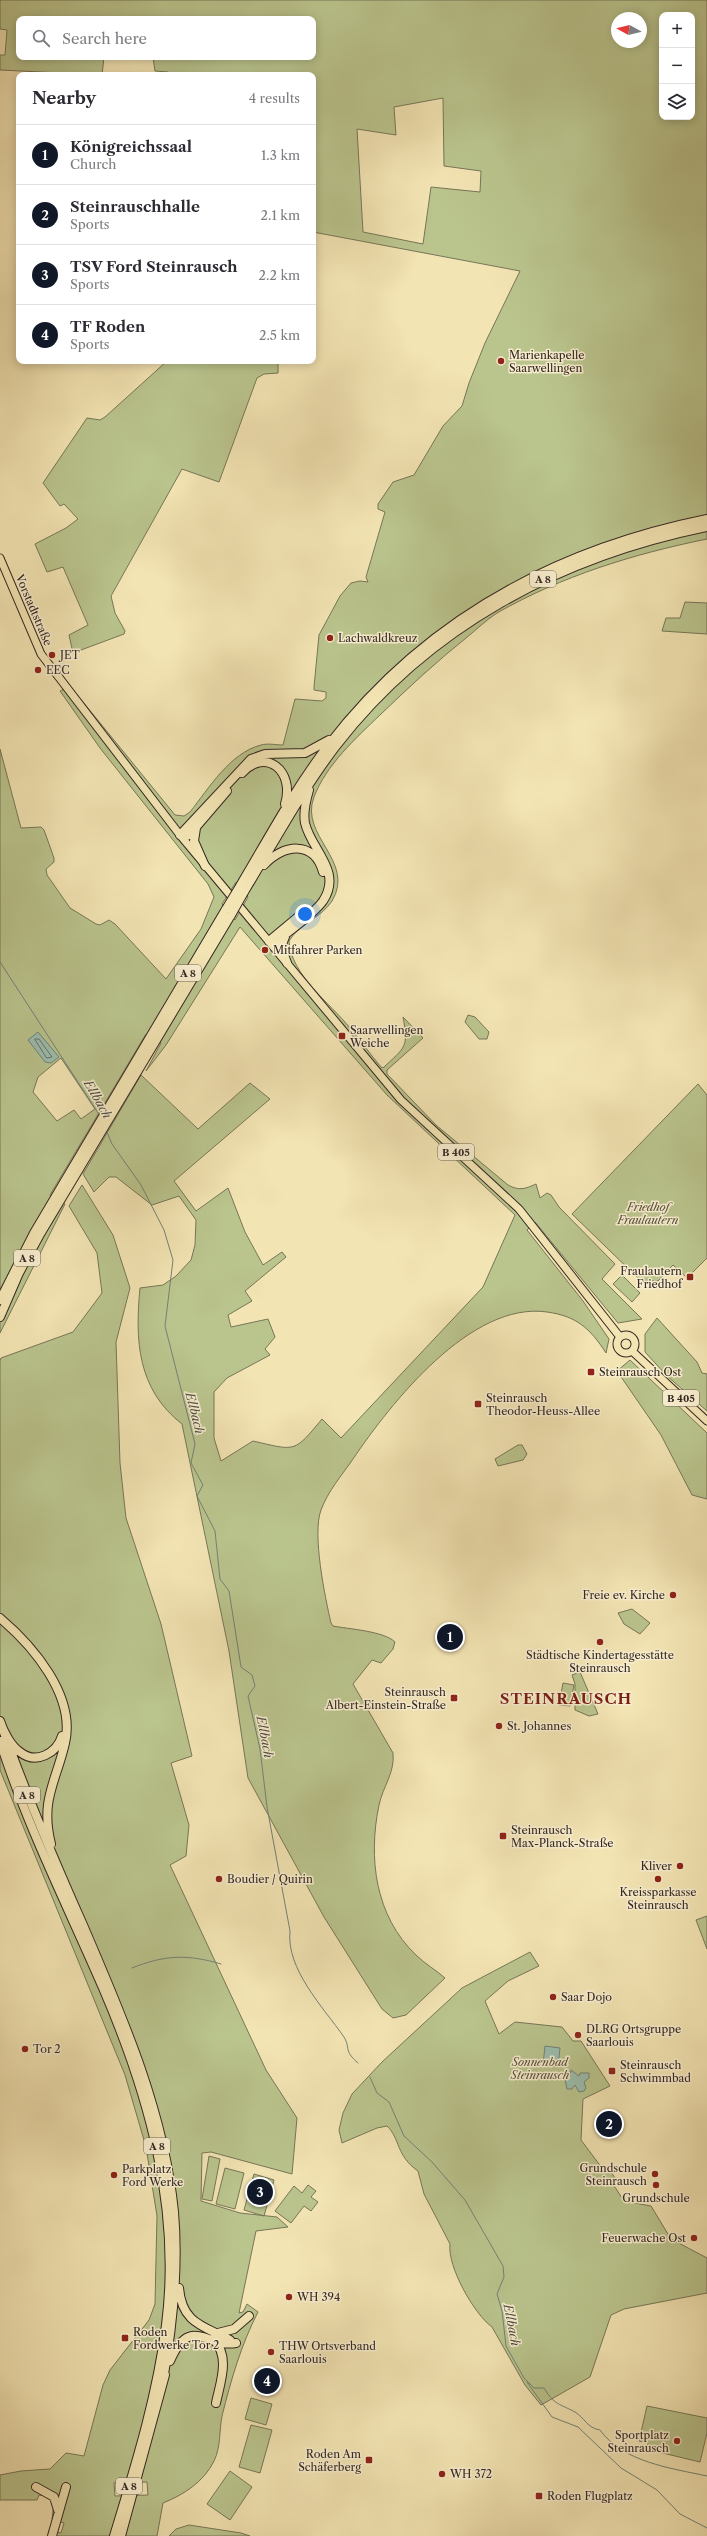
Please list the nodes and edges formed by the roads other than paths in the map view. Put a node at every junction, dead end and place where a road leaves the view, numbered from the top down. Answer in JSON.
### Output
{"nodes":[{"id":1,"x":707,"y":519,"type":"edge"},
{"id":2,"x":707,"y":527,"type":"edge"},
{"id":3,"x":0,"y":558,"type":"edge"},
{"id":4,"x":337,"y":734,"type":"junction"},
{"id":5,"x":313,"y":780,"type":"junction"},
{"id":6,"x":281,"y":816,"type":"junction"},
{"id":7,"x":198,"y":824,"type":"junction"},
{"id":8,"x":180,"y":835,"type":"junction"},
{"id":9,"x":205,"y":866,"type":"junction"},
{"id":10,"x":250,"y":882,"type":"junction"},
{"id":11,"x":242,"y":889,"type":"junction"},
{"id":12,"x":286,"y":934,"type":"junction"},
{"id":13,"x":269,"y":941,"type":"junction"},
{"id":14,"x":287,"y":964,"type":"junction"},
{"id":15,"x":57,"y":1200,"type":"junction"},
{"id":16,"x":0,"y":1300,"type":"edge"},
{"id":17,"x":0,"y":1317,"type":"edge"},
{"id":18,"x":620,"y":1337,"type":"junction"},
{"id":19,"x":632,"y":1351,"type":"junction"},
{"id":20,"x":707,"y":1421,"type":"edge"},
{"id":21,"x":0,"y":1618,"type":"edge"},
{"id":22,"x":0,"y":1622,"type":"edge"},
{"id":23,"x":1,"y":1724,"type":"edge"},
{"id":24,"x":0,"y":1741,"type":"edge"},
{"id":25,"x":55,"y":1862,"type":"junction"},
{"id":26,"x":176,"y":2264,"type":"junction"},
{"id":27,"x":249,"y":2316,"type":"dead end"},
{"id":28,"x":214,"y":2336,"type":"junction"},
{"id":29,"x":163,"y":2380,"type":"junction"},
{"id":30,"x":216,"y":2403,"type":"dead end"},
{"id":31,"x":36,"y":2487,"type":"dead end"},
{"id":32,"x":69,"y":2487,"type":"dead end"},
{"id":33,"x":58,"y":2519,"type":"junction"},
{"id":34,"x":55,"y":2534,"type":"edge"},
{"id":35,"x":114,"y":2536,"type":"edge"},
{"id":36,"x":121,"y":2536,"type":"edge"}],
"edges":[{"from":1,"to":4,"type":"highway","number":"A 8"},
{"from":2,"to":5,"type":"highway","number":"A 8"},
{"from":3,"to":8,"type":"main road","name":"Vorstadtstraße"},
{"from":4,"to":6,"type":"highway","number":"A 8"},
{"from":4,"to":8,"type":"highway"},
{"from":5,"to":10,"type":"highway","number":"A 8"},
{"from":5,"to":12,"type":"highway"},
{"from":6,"to":7,"type":"highway"},
{"from":6,"to":11,"type":"highway","number":"A 8"},
{"from":7,"to":8,"type":"highway"},
{"from":7,"to":9,"type":"highway"},
{"from":8,"to":9,"type":"main road","number":"B 405"},
{"from":9,"to":13,"type":"main road","number":"B 405"},
{"from":10,"to":11,"type":"highway","number":"A 8"},
{"from":10,"to":13,"type":"highway"},
{"from":11,"to":15,"type":"highway","number":"A 8","bridge":true},
{"from":12,"to":13,"type":"highway"},
{"from":12,"to":14,"type":"highway"},
{"from":13,"to":14,"type":"main road","number":"B 405"},
{"from":14,"to":18,"type":"main road","number":"B 405"},
{"from":15,"to":16,"type":"highway","number":"A 8"},
{"from":15,"to":17,"type":"highway","number":"A 8"},
{"from":18,"to":19,"type":"main road"},
{"from":18,"to":19,"type":"main road"},
{"from":19,"to":20,"type":"main road","number":"B 405"},
{"from":21,"to":25,"type":"highway"},
{"from":22,"to":23,"type":"highway"},
{"from":23,"to":25,"type":"highway","name":"A 8","number":"A 8"},
{"from":24,"to":35,"type":"highway","name":"A 8","number":"A 8"},
{"from":25,"to":26,"type":"highway","name":"A 8","number":"A 8"},
{"from":26,"to":28,"type":"highway"},
{"from":26,"to":29,"type":"highway","name":"A 8","number":"A 8"},
{"from":27,"to":28,"type":"highway"},
{"from":28,"to":29,"type":"highway"},
{"from":28,"to":30,"type":"highway"},
{"from":29,"to":36,"type":"highway","number":"A 8"},
{"from":31,"to":33,"type":"highway"},
{"from":32,"to":33,"type":"highway"},
{"from":33,"to":34,"type":"highway"}]}
